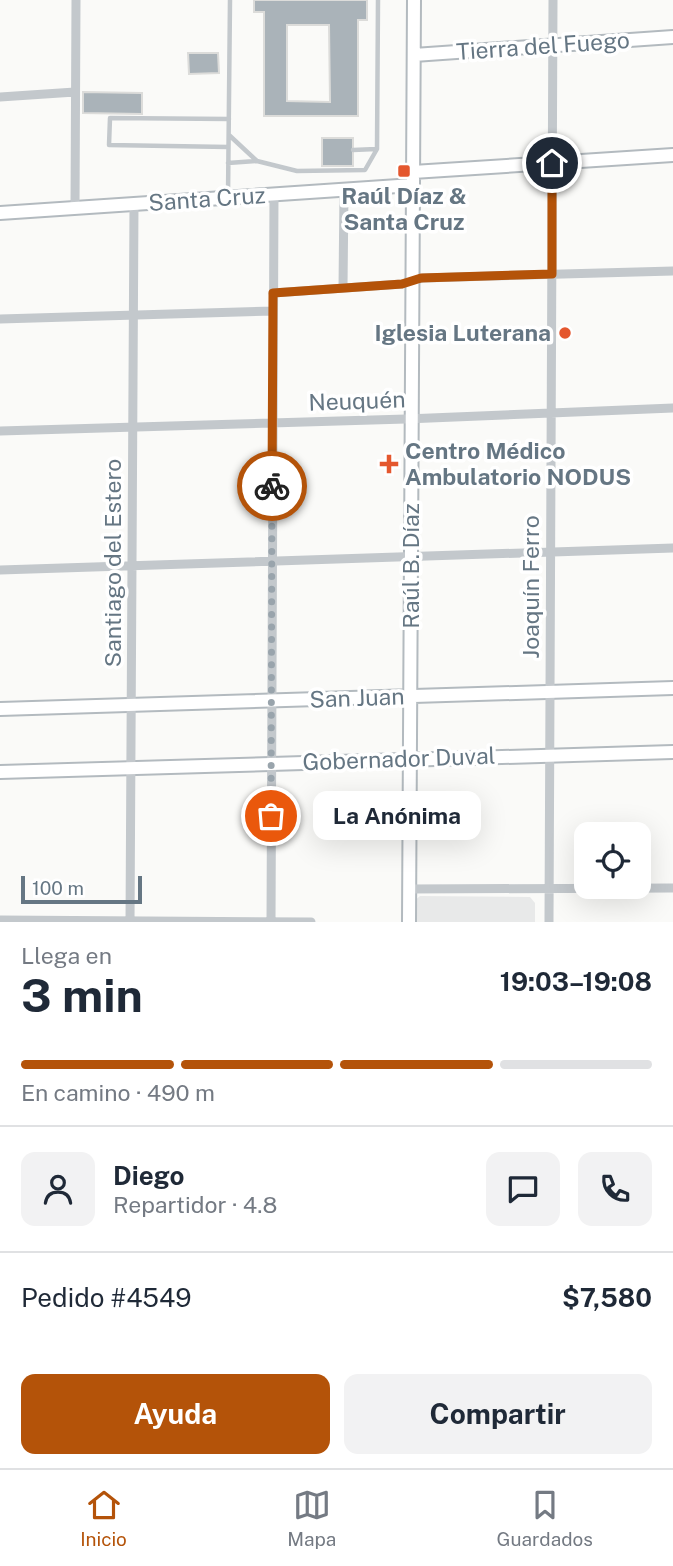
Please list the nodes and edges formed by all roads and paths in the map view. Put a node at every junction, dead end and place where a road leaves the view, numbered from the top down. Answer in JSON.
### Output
{"nodes":[{"id":1,"x":76,"y":0,"type":"edge"},
{"id":2,"x":230,"y":0,"type":"edge"},
{"id":3,"x":377,"y":0,"type":"edge"},
{"id":4,"x":414,"y":0,"type":"edge"},
{"id":5,"x":553,"y":0,"type":"edge"},
{"id":6,"x":673,"y":37,"type":"edge"},
{"id":7,"x":553,"y":46,"type":"junction"},
{"id":8,"x":414,"y":55,"type":"junction"},
{"id":9,"x":75,"y":92,"type":"junction"},
{"id":10,"x":0,"y":97,"type":"edge"},
{"id":11,"x":229,"y":120,"type":"junction"},
{"id":12,"x":229,"y":135,"type":"junction"},
{"id":13,"x":228,"y":147,"type":"junction"},
{"id":14,"x":377,"y":149,"type":"junction"},
{"id":15,"x":353,"y":150,"type":"dead end"},
{"id":16,"x":673,"y":155,"type":"edge"},
{"id":17,"x":257,"y":160,"type":"junction"},
{"id":18,"x":228,"y":163,"type":"junction"},
{"id":19,"x":552,"y":163,"type":"junction"},
{"id":20,"x":413,"y":178,"type":"junction"},
{"id":21,"x":344,"y":190,"type":"junction"},
{"id":22,"x":274,"y":194,"type":"junction"},
{"id":23,"x":228,"y":197,"type":"junction"},
{"id":24,"x":134,"y":204,"type":"junction"},
{"id":25,"x":75,"y":208,"type":"junction"},
{"id":26,"x":0,"y":213,"type":"edge"},
{"id":27,"x":673,"y":271,"type":"edge"},
{"id":28,"x":552,"y":274,"type":"junction"},
{"id":29,"x":413,"y":281,"type":"junction"},
{"id":30,"x":343,"y":288,"type":"junction"},
{"id":31,"x":273,"y":293,"type":"junction"},
{"id":32,"x":273,"y":311,"type":"junction"},
{"id":33,"x":134,"y":315,"type":"junction"},
{"id":34,"x":0,"y":319,"type":"edge"},
{"id":35,"x":673,"y":408,"type":"edge"},
{"id":36,"x":551,"y":413,"type":"junction"},
{"id":37,"x":412,"y":419,"type":"junction"},
{"id":38,"x":273,"y":423,"type":"junction"},
{"id":39,"x":133,"y":427,"type":"junction"},
{"id":40,"x":0,"y":431,"type":"edge"},
{"id":41,"x":673,"y":548,"type":"edge"},
{"id":42,"x":550,"y":552,"type":"junction"},
{"id":43,"x":411,"y":557,"type":"junction"},
{"id":44,"x":272,"y":562,"type":"junction"},
{"id":45,"x":132,"y":566,"type":"junction"},
{"id":46,"x":0,"y":570,"type":"edge"},
{"id":47,"x":673,"y":688,"type":"edge"},
{"id":48,"x":550,"y":692,"type":"junction"},
{"id":49,"x":410,"y":696,"type":"junction"},
{"id":50,"x":271,"y":700,"type":"junction"},
{"id":51,"x":131,"y":705,"type":"junction"},
{"id":52,"x":0,"y":709,"type":"edge"},
{"id":53,"x":673,"y":752,"type":"edge"},
{"id":54,"x":550,"y":755,"type":"junction"},
{"id":55,"x":410,"y":759,"type":"junction"},
{"id":56,"x":271,"y":763,"type":"junction"},
{"id":57,"x":131,"y":768,"type":"junction"},
{"id":58,"x":0,"y":772,"type":"edge"},
{"id":59,"x":549,"y":888,"type":"junction"},
{"id":60,"x":673,"y":888,"type":"edge"},
{"id":61,"x":409,"y":889,"type":"junction"},
{"id":62,"x":0,"y":920,"type":"edge"},
{"id":63,"x":130,"y":921,"type":"edge"},
{"id":64,"x":271,"y":922,"type":"edge"},
{"id":65,"x":311,"y":922,"type":"edge"},
{"id":66,"x":409,"y":922,"type":"edge"},
{"id":67,"x":549,"y":922,"type":"edge"}],
"edges":[{"from":1,"to":9,"type":"street"},
{"from":2,"to":11,"type":"lane"},
{"from":3,"to":14,"type":"lane"},
{"from":4,"to":8,"type":"street","name":"Raúl B. Díaz"},
{"from":5,"to":7,"type":"street","name":"Joaquín Ferro"},
{"from":6,"to":7,"type":"street","name":"Tierra del Fuego"},
{"from":7,"to":8,"type":"street","name":"Tierra del Fuego"},
{"from":7,"to":19,"type":"street","name":"Joaquín Ferro"},
{"from":8,"to":20,"type":"street","name":"Raúl B. Díaz"},
{"from":9,"to":10,"type":"street"},
{"from":9,"to":25,"type":"street"},
{"from":11,"to":12,"type":"lane"},
{"from":11,"to":13,"type":"lane"},
{"from":12,"to":13,"type":"lane"},
{"from":12,"to":17,"type":"lane"},
{"from":13,"to":18,"type":"lane"},
{"from":14,"to":15,"type":"lane"},
{"from":14,"to":17,"type":"lane"},
{"from":16,"to":19,"type":"street","name":"Santa Cruz"},
{"from":17,"to":18,"type":"lane"},
{"from":18,"to":23,"type":"lane"},
{"from":19,"to":20,"type":"street","name":"Santa Cruz"},
{"from":19,"to":28,"type":"street","name":"Joaquín Ferro"},
{"from":20,"to":21,"type":"street","name":"Santa Cruz"},
{"from":20,"to":29,"type":"street","name":"Raúl B. Díaz"},
{"from":21,"to":22,"type":"street","name":"Santa Cruz"},
{"from":21,"to":30,"type":"street"},
{"from":22,"to":23,"type":"street","name":"Santa Cruz"},
{"from":22,"to":31,"type":"street"},
{"from":23,"to":24,"type":"street","name":"Santa Cruz"},
{"from":24,"to":25,"type":"street","name":"Santa Cruz"},
{"from":24,"to":33,"type":"street","name":"Santiago del Estero"},
{"from":25,"to":26,"type":"street","name":"Santa Cruz"},
{"from":27,"to":28,"type":"street"},
{"from":28,"to":29,"type":"street"},
{"from":28,"to":36,"type":"street","name":"Joaquín Ferro"},
{"from":29,"to":30,"type":"street"},
{"from":29,"to":37,"type":"street","name":"Raúl B. Díaz"},
{"from":30,"to":31,"type":"street"},
{"from":31,"to":32,"type":"street"},
{"from":32,"to":33,"type":"street"},
{"from":32,"to":38,"type":"street"},
{"from":33,"to":34,"type":"street"},
{"from":33,"to":39,"type":"street","name":"Santiago del Estero"},
{"from":35,"to":36,"type":"street","name":"Neuquén"},
{"from":36,"to":37,"type":"street","name":"Neuquén"},
{"from":36,"to":42,"type":"street","name":"Joaquín Ferro"},
{"from":37,"to":38,"type":"street","name":"Neuquén"},
{"from":37,"to":43,"type":"street","name":"Raúl B. Díaz"},
{"from":38,"to":39,"type":"street","name":"Neuquén"},
{"from":38,"to":44,"type":"street"},
{"from":39,"to":40,"type":"street","name":"Neuquén"},
{"from":39,"to":45,"type":"street","name":"Santiago del Estero"},
{"from":41,"to":42,"type":"street"},
{"from":42,"to":43,"type":"street"},
{"from":42,"to":48,"type":"street","name":"Joaquín Ferro"},
{"from":43,"to":44,"type":"street"},
{"from":43,"to":49,"type":"street","name":"Raúl B. Díaz"},
{"from":44,"to":45,"type":"street"},
{"from":44,"to":50,"type":"street"},
{"from":45,"to":46,"type":"street"},
{"from":45,"to":51,"type":"street","name":"Santiago del Estero"},
{"from":47,"to":48,"type":"street","name":"San Juan"},
{"from":48,"to":49,"type":"street","name":"San Juan"},
{"from":48,"to":54,"type":"street","name":"Joaquín Ferro"},
{"from":49,"to":50,"type":"street","name":"San Juan"},
{"from":49,"to":55,"type":"street","name":"Raúl B. Díaz"},
{"from":50,"to":51,"type":"street","name":"San Juan"},
{"from":50,"to":56,"type":"street"},
{"from":51,"to":52,"type":"street","name":"San Juan"},
{"from":51,"to":57,"type":"street","name":"Santiago del Estero"},
{"from":53,"to":54,"type":"street","name":"Gobernador Duval"},
{"from":54,"to":55,"type":"street","name":"Gobernador Duval"},
{"from":54,"to":59,"type":"street","name":"Joaquín Ferro"},
{"from":55,"to":56,"type":"street","name":"Gobernador Duval"},
{"from":55,"to":61,"type":"street","name":"Raúl B. Díaz"},
{"from":56,"to":57,"type":"street","name":"Gobernador Duval"},
{"from":56,"to":64,"type":"street"},
{"from":57,"to":58,"type":"street","name":"Gobernador Duval"},
{"from":57,"to":63,"type":"street","name":"Santiago del Estero"},
{"from":59,"to":60,"type":"street"},
{"from":59,"to":61,"type":"street"},
{"from":59,"to":67,"type":"street","name":"Joaquín Ferro"},
{"from":61,"to":66,"type":"street","name":"Raúl B. Díaz"},
{"from":62,"to":63,"type":"street"},
{"from":63,"to":64,"type":"street"},
{"from":64,"to":65,"type":"street"}]}
